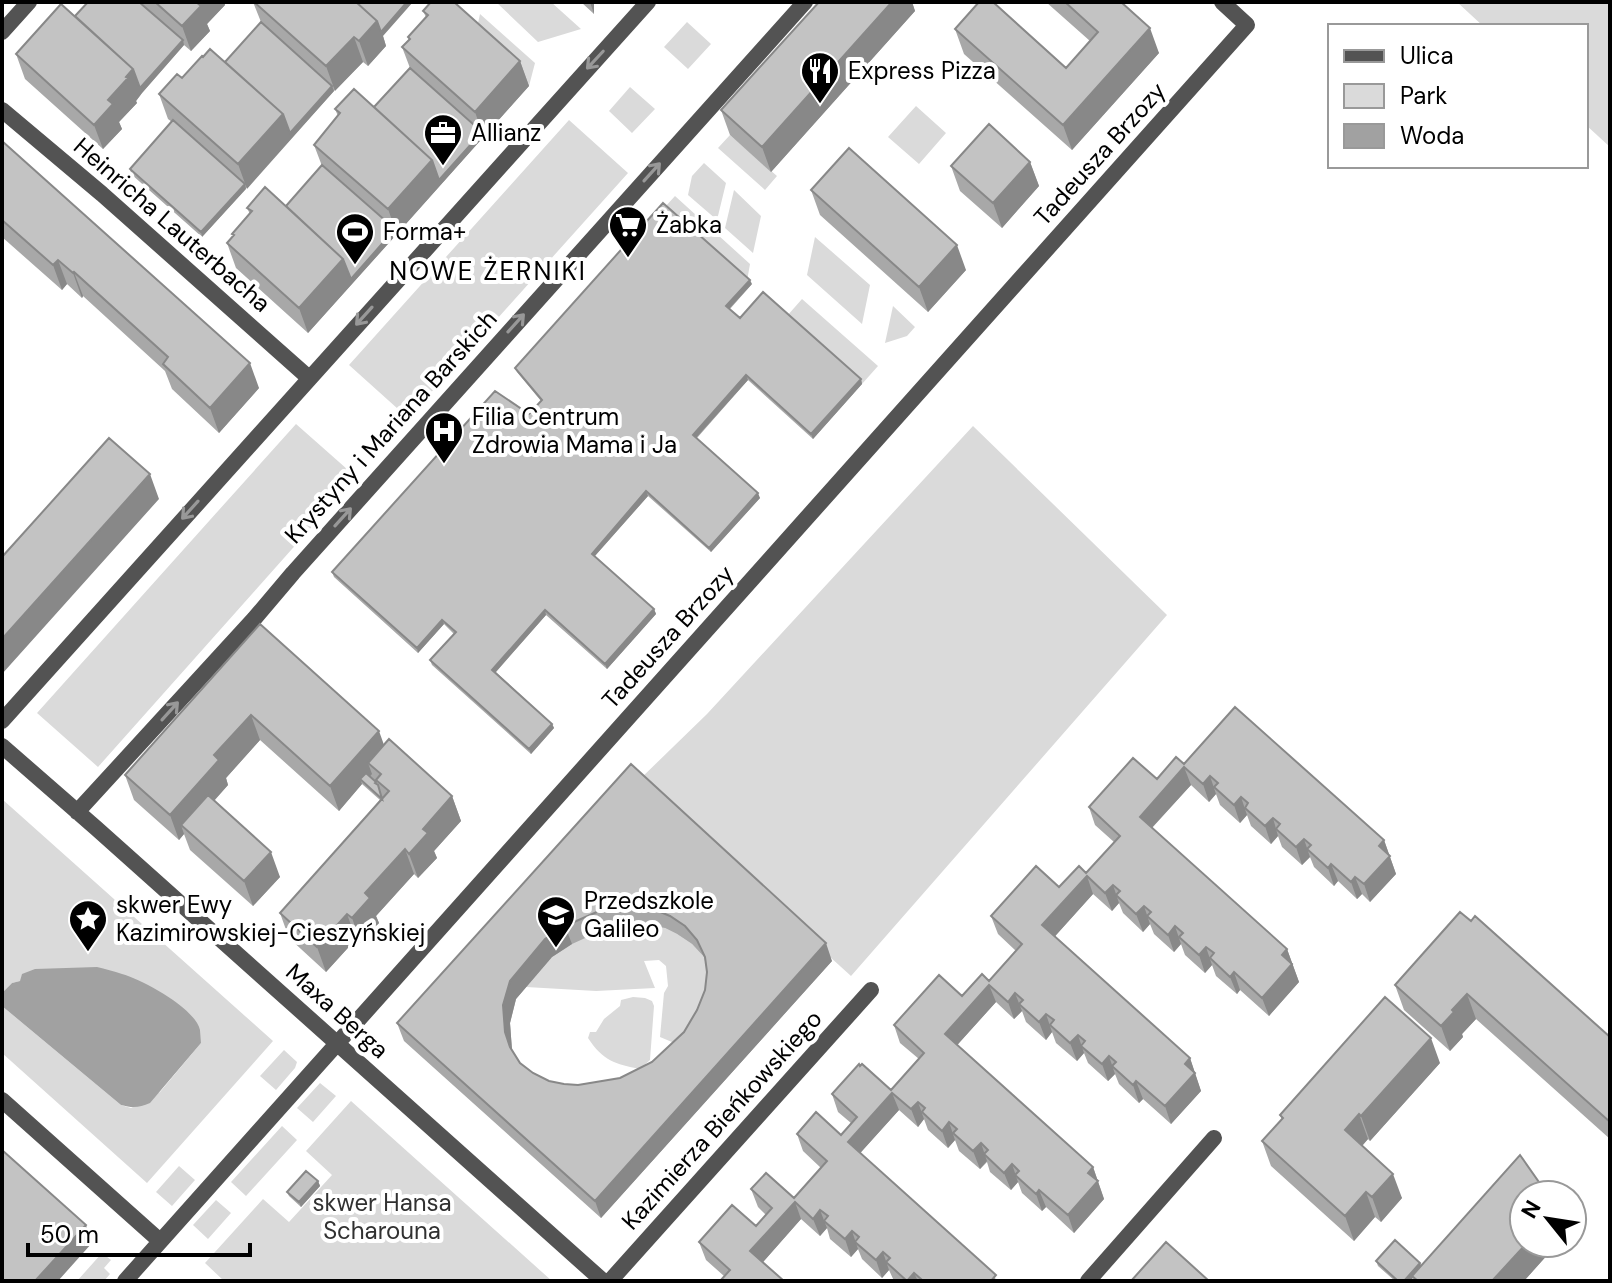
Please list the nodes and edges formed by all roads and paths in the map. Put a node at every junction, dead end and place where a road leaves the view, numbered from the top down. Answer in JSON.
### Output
{"nodes":[{"id":1,"x":29,"y":2,"type":"edge"},
{"id":2,"x":648,"y":2,"type":"edge"},
{"id":3,"x":805,"y":2,"type":"edge"},
{"id":4,"x":1222,"y":2,"type":"edge"},
{"id":5,"x":2,"y":32,"type":"edge"},
{"id":6,"x":2,"y":110,"type":"edge"},
{"id":7,"x":309,"y":378,"type":"junction"},
{"id":8,"x":2,"y":721,"type":"edge"},
{"id":9,"x":2,"y":746,"type":"edge"},
{"id":10,"x":77,"y":812,"type":"junction"},
{"id":11,"x":871,"y":990,"type":"dead end"},
{"id":12,"x":336,"y":1043,"type":"junction"},
{"id":13,"x":2,"y":1100,"type":"edge"},
{"id":14,"x":1214,"y":1138,"type":"dead end"},
{"id":15,"x":160,"y":1241,"type":"junction"},
{"id":16,"x":125,"y":1281,"type":"edge"},
{"id":17,"x":603,"y":1281,"type":"edge"},
{"id":18,"x":610,"y":1281,"type":"edge"},
{"id":19,"x":1088,"y":1281,"type":"edge"}],
"edges":[{"from":1,"to":5,"type":"street"},
{"from":2,"to":7,"type":"street","one_way":true},
{"from":10,"to":3,"type":"street","name":"Krystyny i Mariana Barskich","one_way":true},
{"from":4,"to":12,"type":"street","name":"Tadeusza Brzozy"},
{"from":6,"to":7,"type":"street","name":"Heinricha Lauterbacha"},
{"from":7,"to":8,"type":"street","one_way":true},
{"from":9,"to":10,"type":"street","name":"Maxa Berga"},
{"from":10,"to":12,"type":"street","name":"Maxa Berga"},
{"from":11,"to":18,"type":"street","name":"Kazimierza Bieńkowskiego"},
{"from":12,"to":15,"type":"street","name":"Tadeusza Brzozy"},
{"from":12,"to":17,"type":"street","name":"Maxa Berga"},
{"from":13,"to":15,"type":"street"},
{"from":14,"to":19,"type":"street"},
{"from":15,"to":16,"type":"street","name":"Tadeusza Brzozy"}]}
